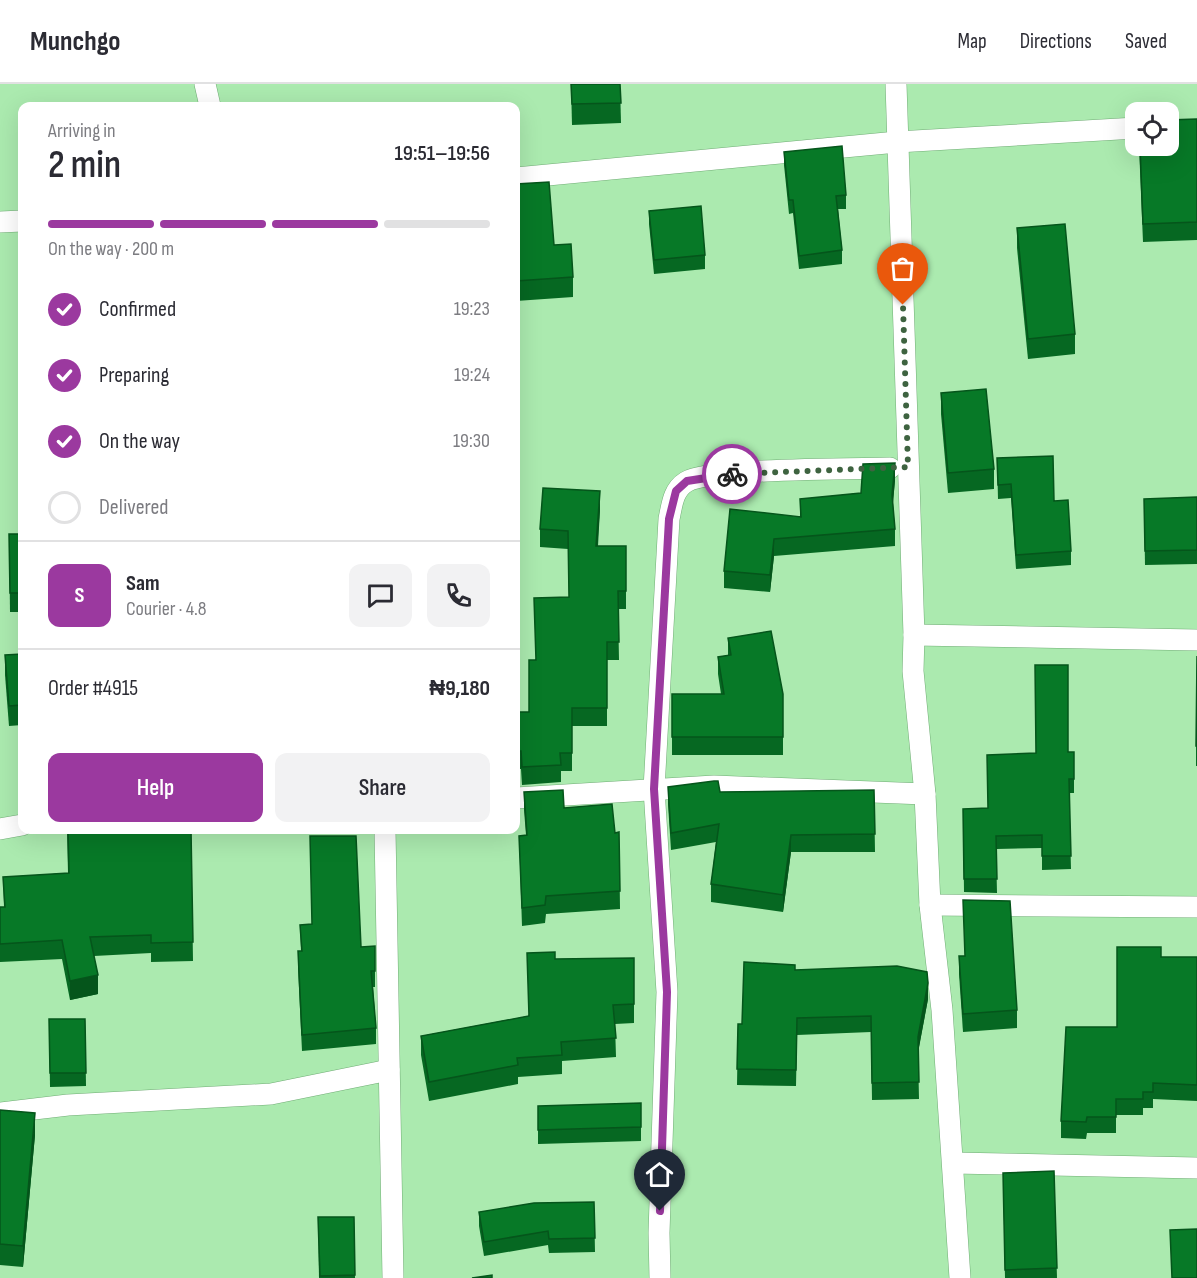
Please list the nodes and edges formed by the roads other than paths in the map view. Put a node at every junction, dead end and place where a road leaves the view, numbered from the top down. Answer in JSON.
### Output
{"nodes":[{"id":1,"x":205,"y":84,"type":"edge"},
{"id":2,"x":896,"y":84,"type":"edge"},
{"id":3,"x":209,"y":102,"type":"edge"},
{"id":4,"x":1125,"y":129,"type":"edge"},
{"id":5,"x":897,"y":142,"type":"junction"},
{"id":6,"x":520,"y":178,"type":"edge"},
{"id":7,"x":18,"y":221,"type":"edge"},
{"id":8,"x":0,"y":222,"type":"edge"},
{"id":9,"x":908,"y":467,"type":"junction"},
{"id":10,"x":914,"y":635,"type":"junction"},
{"id":11,"x":1197,"y":640,"type":"edge"},
{"id":12,"x":654,"y":789,"type":"junction"},
{"id":13,"x":925,"y":794,"type":"junction"},
{"id":14,"x":520,"y":798,"type":"edge"},
{"id":15,"x":18,"y":826,"type":"edge"},
{"id":16,"x":0,"y":829,"type":"edge"},
{"id":17,"x":385,"y":834,"type":"edge"},
{"id":18,"x":930,"y":905,"type":"junction"},
{"id":19,"x":1197,"y":907,"type":"edge"},
{"id":20,"x":389,"y":1070,"type":"junction"},
{"id":21,"x":0,"y":1113,"type":"edge"},
{"id":22,"x":953,"y":1163,"type":"junction"},
{"id":23,"x":1197,"y":1168,"type":"edge"},
{"id":24,"x":393,"y":1278,"type":"edge"},
{"id":25,"x":660,"y":1278,"type":"edge"},
{"id":26,"x":960,"y":1278,"type":"edge"}],
"edges":[{"from":1,"to":3,"type":"street"},
{"from":2,"to":5,"type":"street"},
{"from":4,"to":5,"type":"street"},
{"from":5,"to":6,"type":"street"},
{"from":5,"to":9,"type":"street"},
{"from":7,"to":8,"type":"street"},
{"from":9,"to":10,"type":"street"},
{"from":9,"to":12,"type":"street"},
{"from":10,"to":11,"type":"street"},
{"from":10,"to":13,"type":"street"},
{"from":12,"to":13,"type":"street"},
{"from":12,"to":14,"type":"street"},
{"from":12,"to":25,"type":"street"},
{"from":13,"to":18,"type":"street"},
{"from":15,"to":16,"type":"street"},
{"from":17,"to":20,"type":"street"},
{"from":18,"to":19,"type":"street"},
{"from":18,"to":22,"type":"street"},
{"from":20,"to":21,"type":"street"},
{"from":20,"to":24,"type":"street"},
{"from":22,"to":23,"type":"street"},
{"from":22,"to":26,"type":"street"}]}
